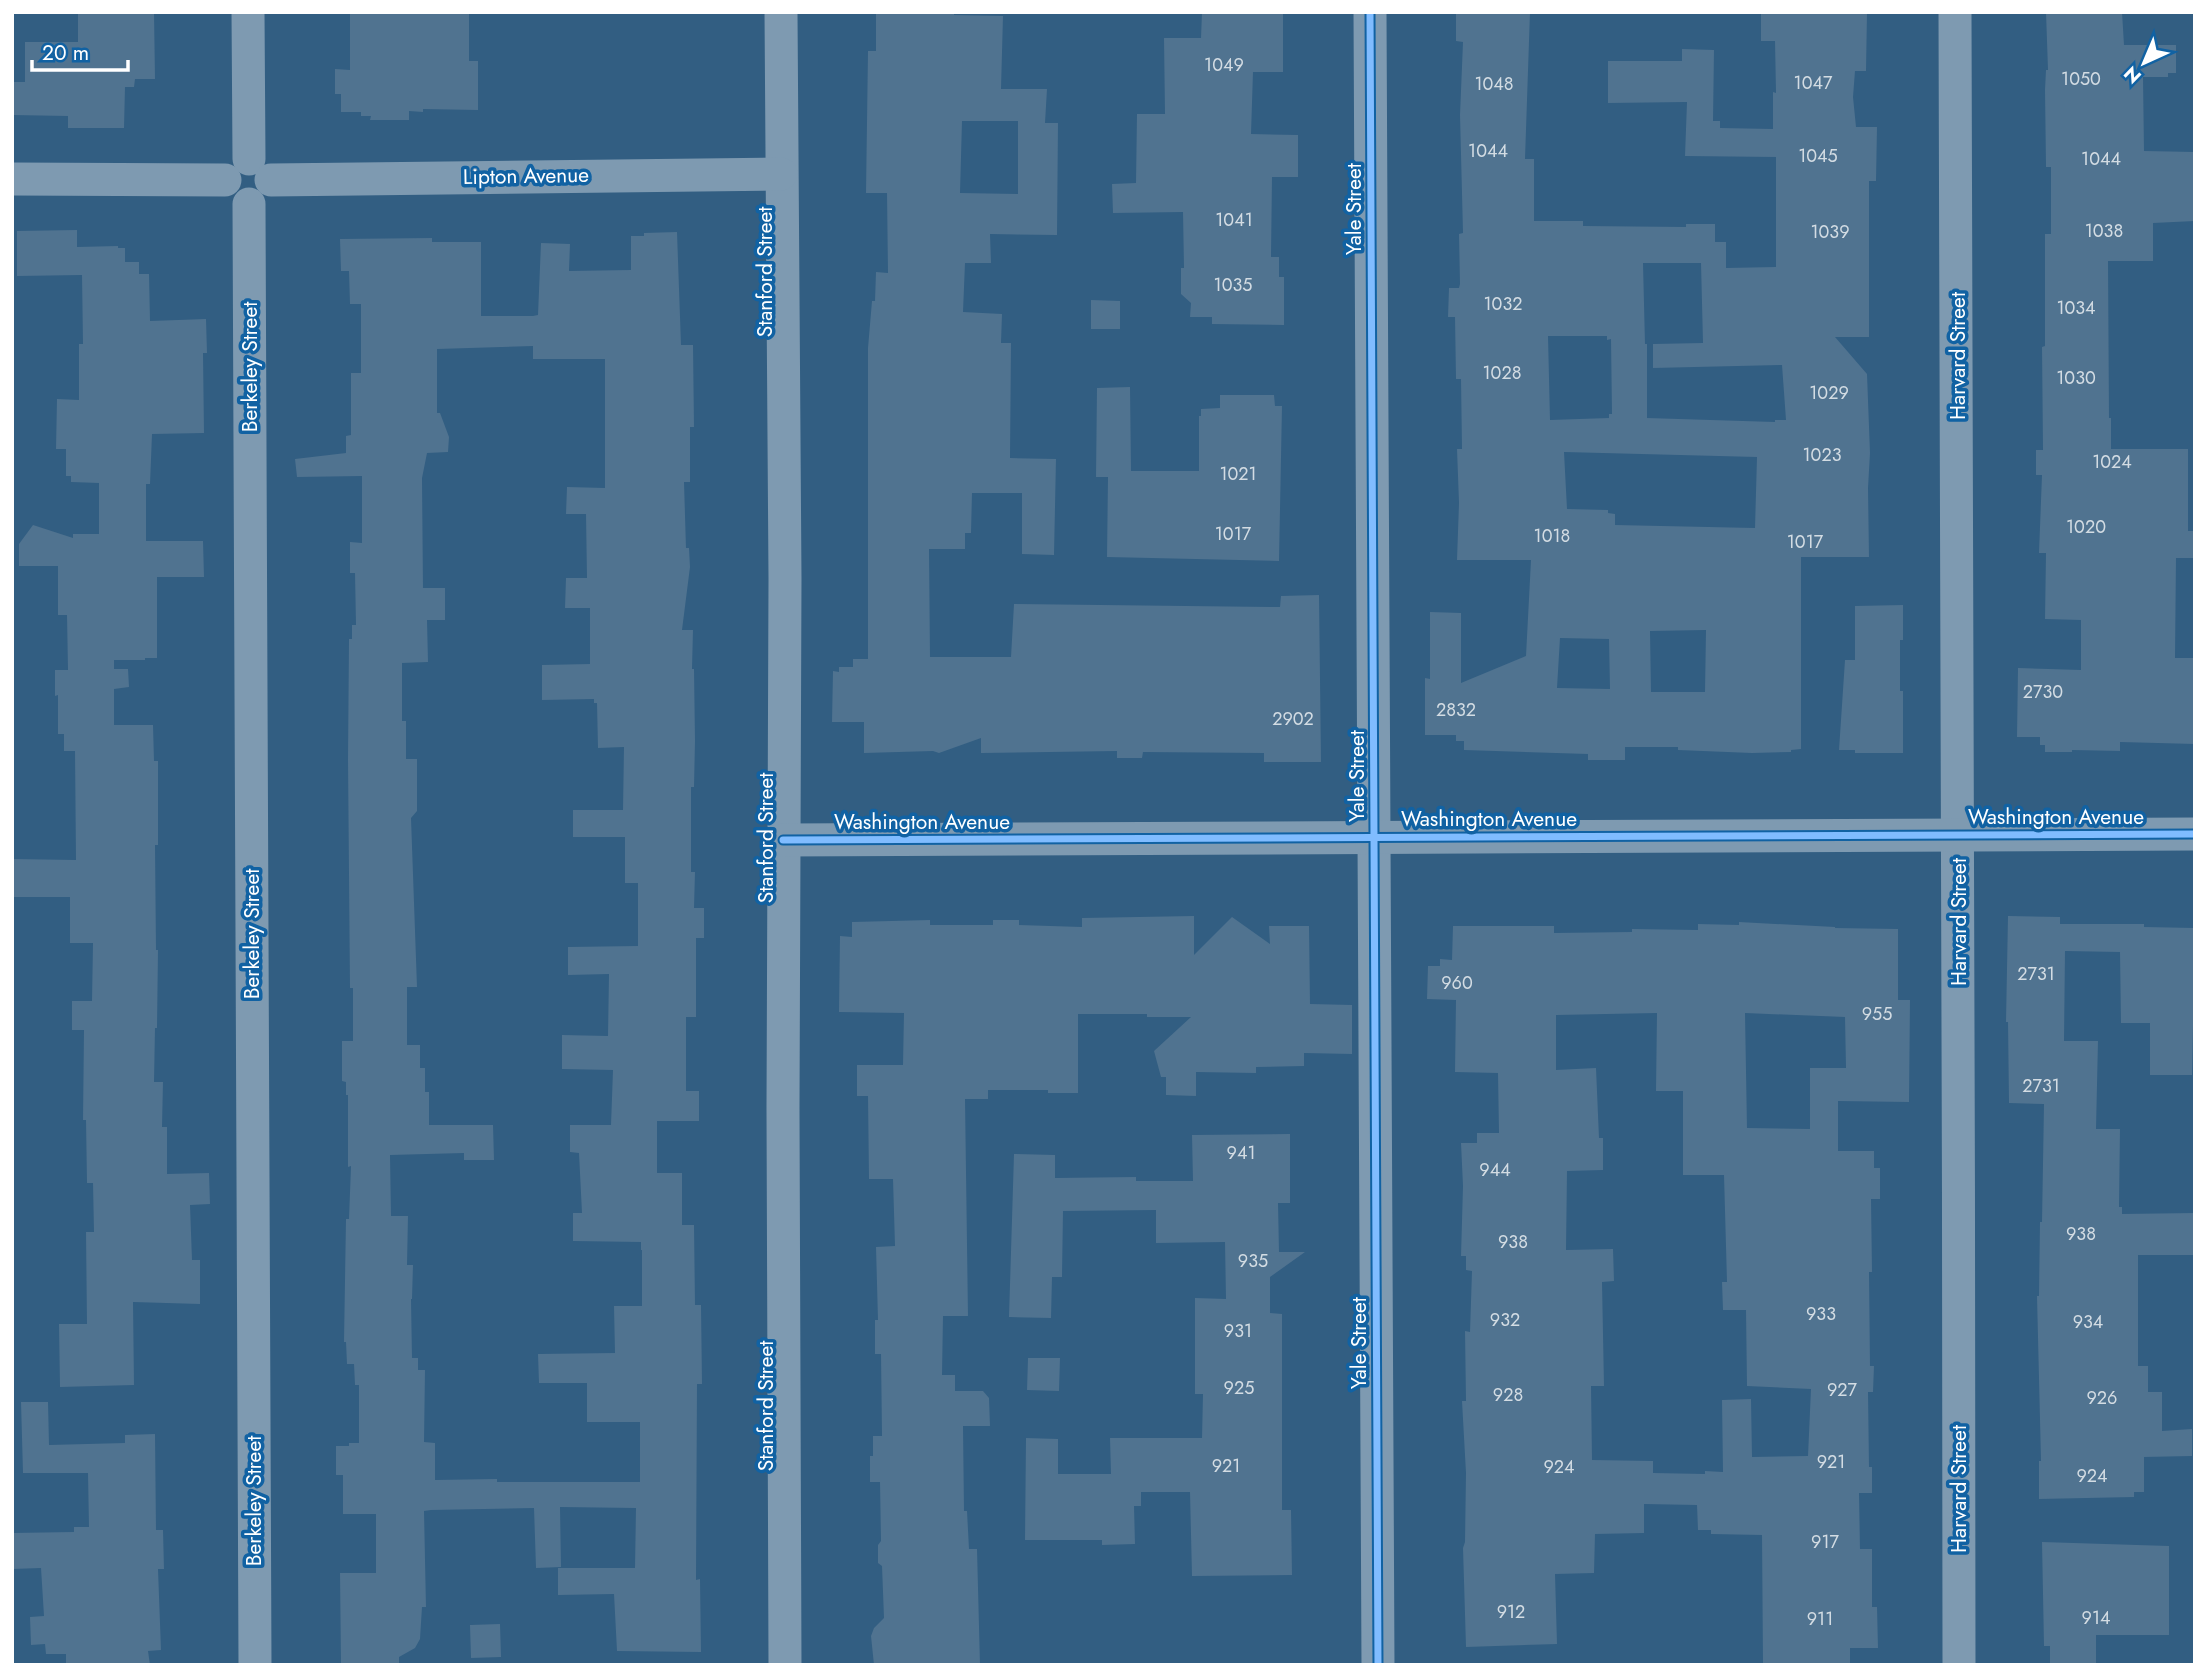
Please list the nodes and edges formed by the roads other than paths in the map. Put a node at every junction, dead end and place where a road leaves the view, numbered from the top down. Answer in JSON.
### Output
{"nodes":[{"id":1,"x":248,"y":12,"type":"edge"},
{"id":2,"x":781,"y":12,"type":"edge"},
{"id":3,"x":1370,"y":12,"type":"edge"},
{"id":4,"x":1955,"y":12,"type":"edge"},
{"id":5,"x":782,"y":174,"type":"junction"},
{"id":6,"x":12,"y":179,"type":"edge"},
{"id":7,"x":249,"y":181,"type":"junction"},
{"id":8,"x":2195,"y":834,"type":"edge"},
{"id":9,"x":1959,"y":835,"type":"junction"},
{"id":10,"x":1375,"y":837,"type":"junction"},
{"id":11,"x":783,"y":839,"type":"junction"},
{"id":12,"x":255,"y":1665,"type":"edge"},
{"id":13,"x":785,"y":1665,"type":"edge"},
{"id":14,"x":1378,"y":1665,"type":"edge"},
{"id":15,"x":1959,"y":1665,"type":"edge"}],
"edges":[{"from":1,"to":7,"type":"street","name":"Berkeley Street"},
{"from":2,"to":5,"type":"street","name":"Stanford Street"},
{"from":3,"to":10,"type":"street","name":"Yale Street"},
{"from":4,"to":9,"type":"street","name":"Harvard Street"},
{"from":5,"to":7,"type":"street","name":"Lipton Avenue"},
{"from":5,"to":11,"type":"street","name":"Stanford Street"},
{"from":6,"to":7,"type":"street","name":"Lipton Avenue"},
{"from":7,"to":12,"type":"street","name":"Berkeley Street"},
{"from":8,"to":9,"type":"street","name":"Washington Avenue"},
{"from":9,"to":10,"type":"street","name":"Washington Avenue"},
{"from":9,"to":15,"type":"street","name":"Harvard Street"},
{"from":10,"to":11,"type":"street","name":"Washington Avenue"},
{"from":10,"to":14,"type":"street","name":"Yale Street"},
{"from":11,"to":13,"type":"street","name":"Stanford Street"}]}
